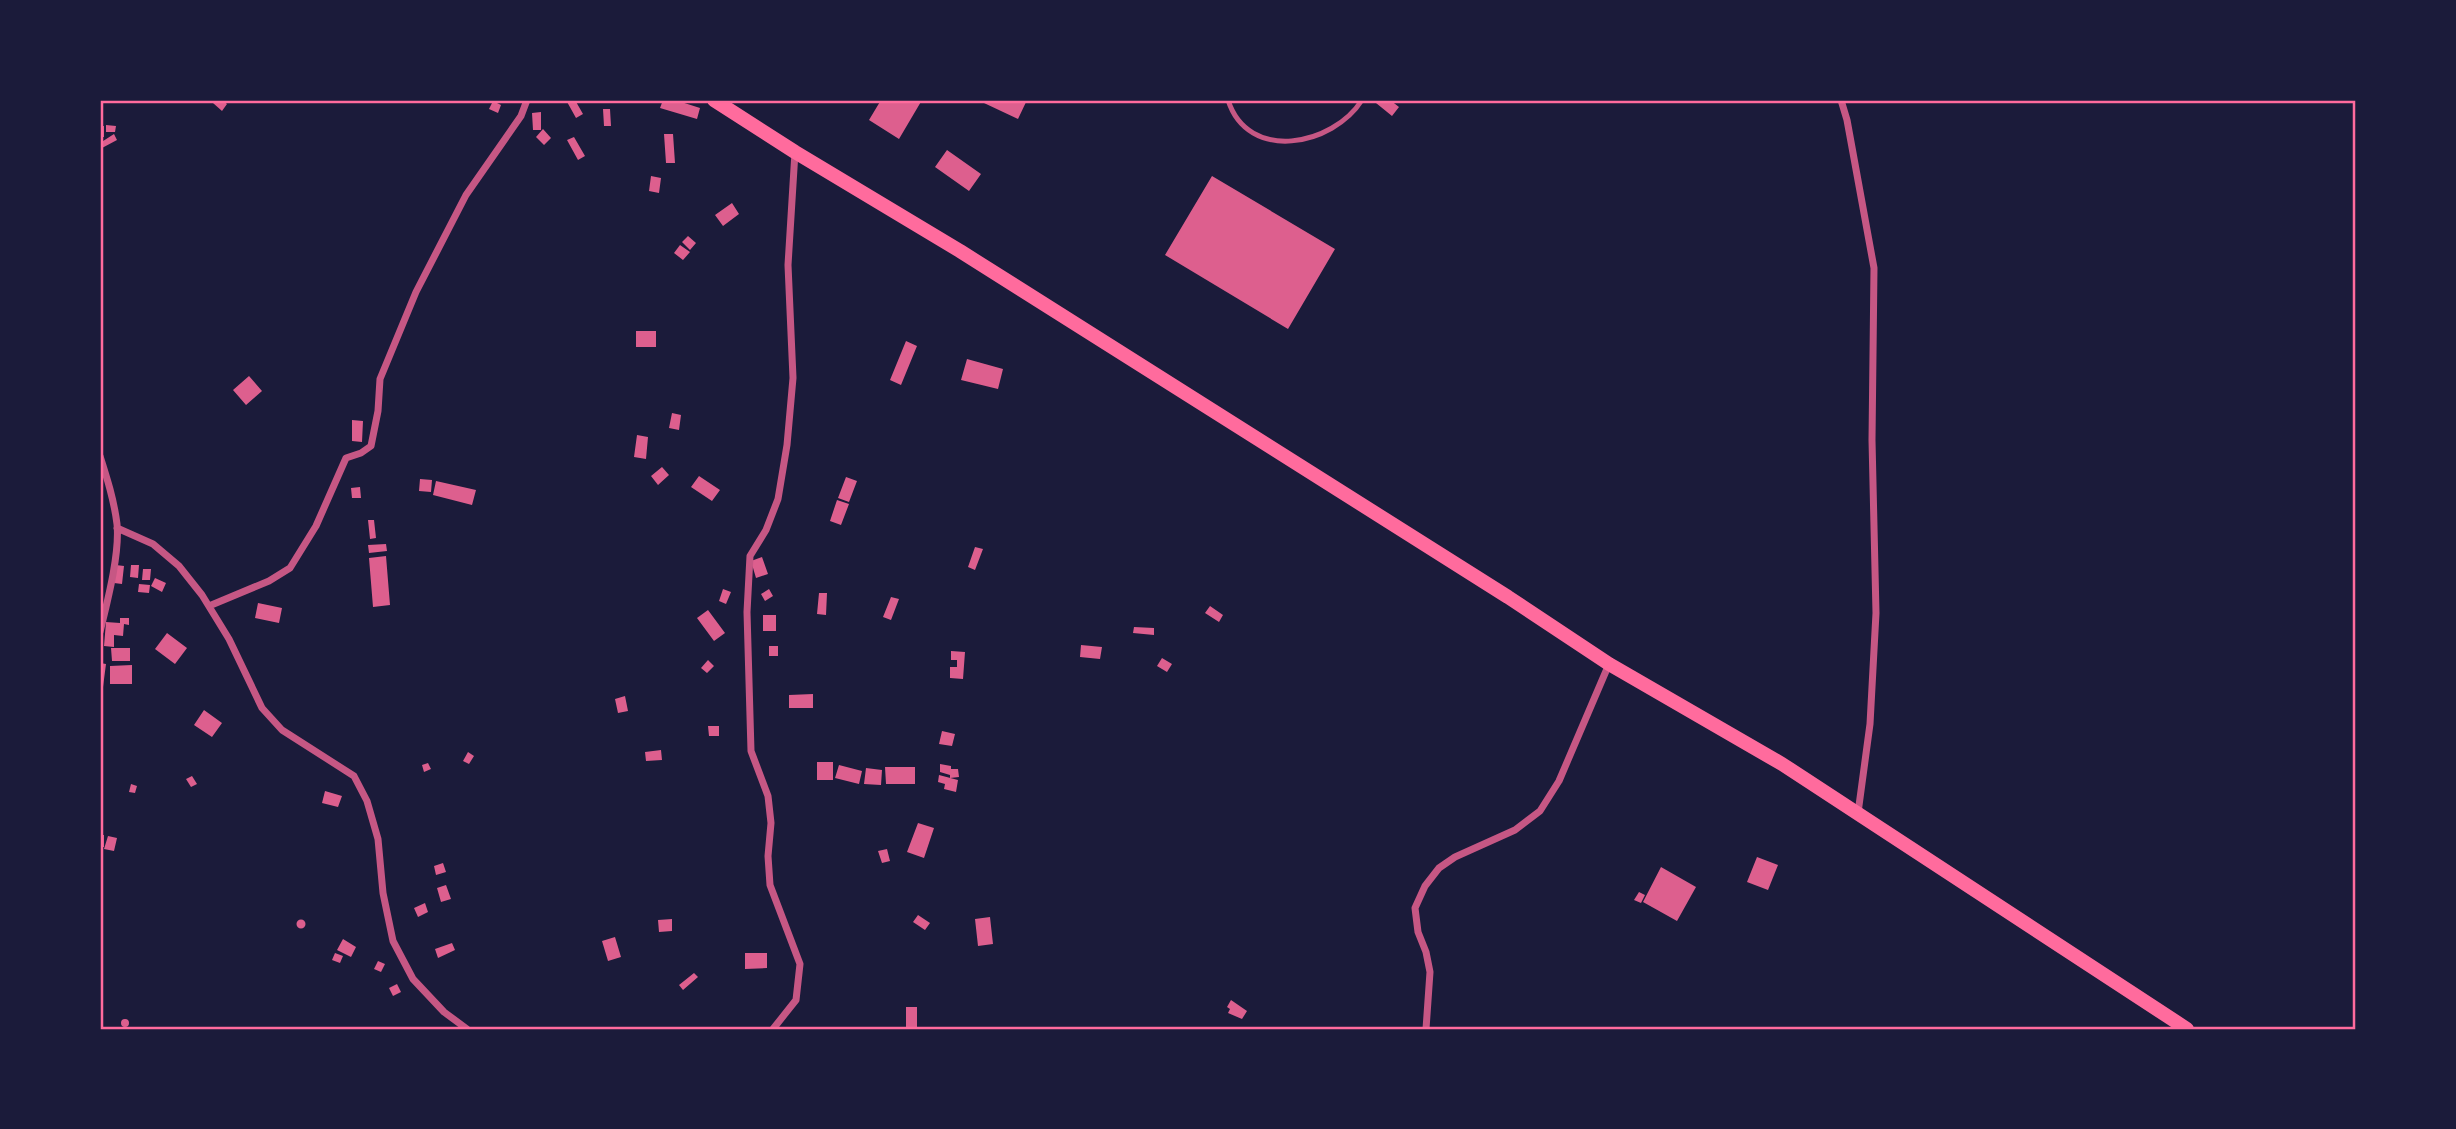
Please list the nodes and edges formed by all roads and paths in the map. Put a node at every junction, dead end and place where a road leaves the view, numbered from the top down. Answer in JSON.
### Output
{"nodes":[{"id":1,"x":527,"y":100,"type":"edge"},
{"id":2,"x":714,"y":100,"type":"edge"},
{"id":3,"x":1228,"y":100,"type":"edge"},
{"id":4,"x":1362,"y":100,"type":"edge"},
{"id":5,"x":1841,"y":100,"type":"edge"},
{"id":6,"x":795,"y":152,"type":"junction"},
{"id":7,"x":100,"y":456,"type":"edge"},
{"id":8,"x":117,"y":527,"type":"junction"},
{"id":9,"x":209,"y":606,"type":"junction"},
{"id":10,"x":100,"y":632,"type":"edge"},
{"id":11,"x":1609,"y":664,"type":"junction"},
{"id":12,"x":1858,"y":813,"type":"junction"},
{"id":13,"x":467,"y":1029,"type":"edge"},
{"id":14,"x":773,"y":1029,"type":"edge"},
{"id":15,"x":1426,"y":1029,"type":"edge"},
{"id":16,"x":2187,"y":1029,"type":"edge"}],
"edges":[{"from":1,"to":9,"type":"street"},
{"from":2,"to":6,"type":"main road"},
{"from":3,"to":4,"type":"lane"},
{"from":5,"to":12,"type":"street"},
{"from":6,"to":11,"type":"main road"},
{"from":6,"to":14,"type":"street"},
{"from":7,"to":8,"type":"street"},
{"from":8,"to":9,"type":"street"},
{"from":8,"to":10,"type":"street"},
{"from":9,"to":13,"type":"street"},
{"from":11,"to":12,"type":"main road"},
{"from":11,"to":15,"type":"street"},
{"from":12,"to":16,"type":"main road"}]}
